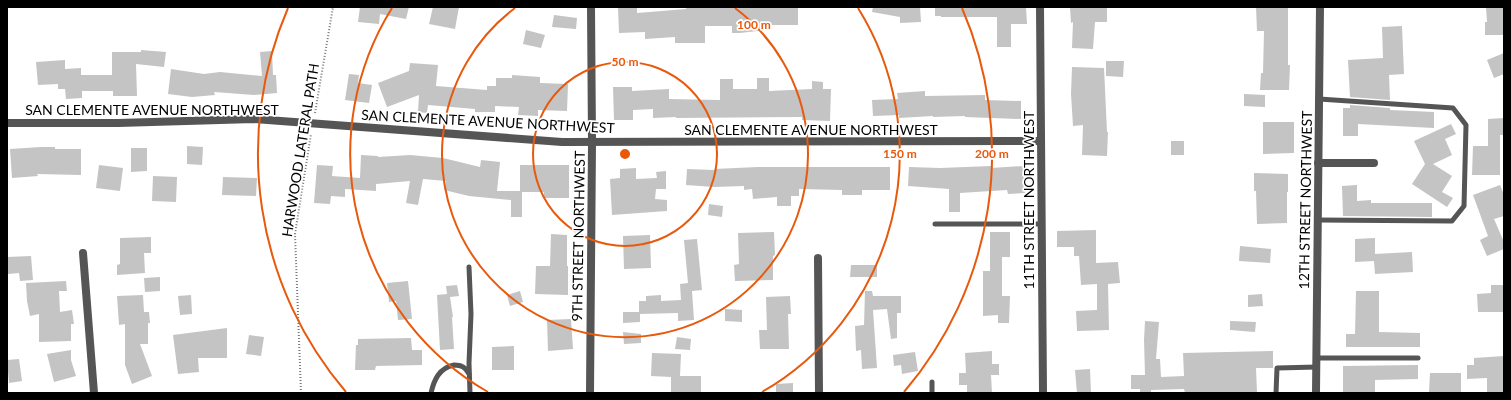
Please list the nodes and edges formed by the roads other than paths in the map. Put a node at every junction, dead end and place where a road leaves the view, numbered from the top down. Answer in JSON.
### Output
{"nodes":[{"id":1,"x":590,"y":7,"type":"edge"},
{"id":2,"x":1040,"y":7,"type":"edge"},
{"id":3,"x":1320,"y":7,"type":"edge"},
{"id":4,"x":1319,"y":99,"type":"junction"},
{"id":5,"x":7,"y":123,"type":"edge"},
{"id":6,"x":1040,"y":141,"type":"junction"},
{"id":7,"x":592,"y":142,"type":"junction"},
{"id":8,"x":1318,"y":163,"type":"junction"},
{"id":9,"x":1374,"y":163,"type":"dead end"},
{"id":10,"x":1318,"y":220,"type":"junction"},
{"id":11,"x":935,"y":224,"type":"dead end"},
{"id":12,"x":1041,"y":224,"type":"junction"},
{"id":13,"x":83,"y":253,"type":"dead end"},
{"id":14,"x":818,"y":258,"type":"dead end"},
{"id":15,"x":469,"y":267,"type":"dead end"},
{"id":16,"x":1317,"y":358,"type":"junction"},
{"id":17,"x":1418,"y":358,"type":"dead end"},
{"id":18,"x":1317,"y":367,"type":"junction"},
{"id":19,"x":469,"y":374,"type":"junction"},
{"id":20,"x":932,"y":382,"type":"dead end"},
{"id":21,"x":94,"y":393,"type":"edge"},
{"id":22,"x":431,"y":393,"type":"edge"},
{"id":23,"x":470,"y":393,"type":"edge"},
{"id":24,"x":590,"y":393,"type":"edge"},
{"id":25,"x":819,"y":393,"type":"edge"},
{"id":26,"x":932,"y":393,"type":"edge"},
{"id":27,"x":1043,"y":393,"type":"edge"},
{"id":28,"x":1276,"y":393,"type":"edge"},
{"id":29,"x":1316,"y":393,"type":"edge"}],
"edges":[{"from":1,"to":7,"type":"street","name":"9TH STREET NORTHWEST"},
{"from":2,"to":6,"type":"street","name":"11TH STREET NORTHWEST"},
{"from":3,"to":4,"type":"street","name":"12TH STREET NORTHWEST"},
{"from":4,"to":8,"type":"street","name":"12TH STREET NORTHWEST"},
{"from":4,"to":10,"type":"lane"},
{"from":5,"to":7,"type":"street","name":"SAN CLEMENTE AVENUE NORTHWEST"},
{"from":6,"to":7,"type":"street","name":"SAN CLEMENTE AVENUE NORTHWEST"},
{"from":6,"to":12,"type":"street","name":"11TH STREET NORTHWEST"},
{"from":7,"to":24,"type":"street","name":"9TH STREET NORTHWEST"},
{"from":8,"to":9,"type":"street"},
{"from":8,"to":10,"type":"street","name":"12TH STREET NORTHWEST"},
{"from":10,"to":16,"type":"street","name":"12TH STREET NORTHWEST"},
{"from":11,"to":12,"type":"lane"},
{"from":12,"to":27,"type":"street","name":"11TH STREET NORTHWEST"},
{"from":13,"to":21,"type":"street"},
{"from":14,"to":25,"type":"street"},
{"from":15,"to":19,"type":"lane"},
{"from":16,"to":17,"type":"lane"},
{"from":16,"to":18,"type":"street","name":"12TH STREET NORTHWEST"},
{"from":18,"to":28,"type":"lane"},
{"from":18,"to":29,"type":"street","name":"12TH STREET NORTHWEST"},
{"from":19,"to":22,"type":"lane"},
{"from":19,"to":23,"type":"lane"},
{"from":20,"to":26,"type":"lane"}]}
